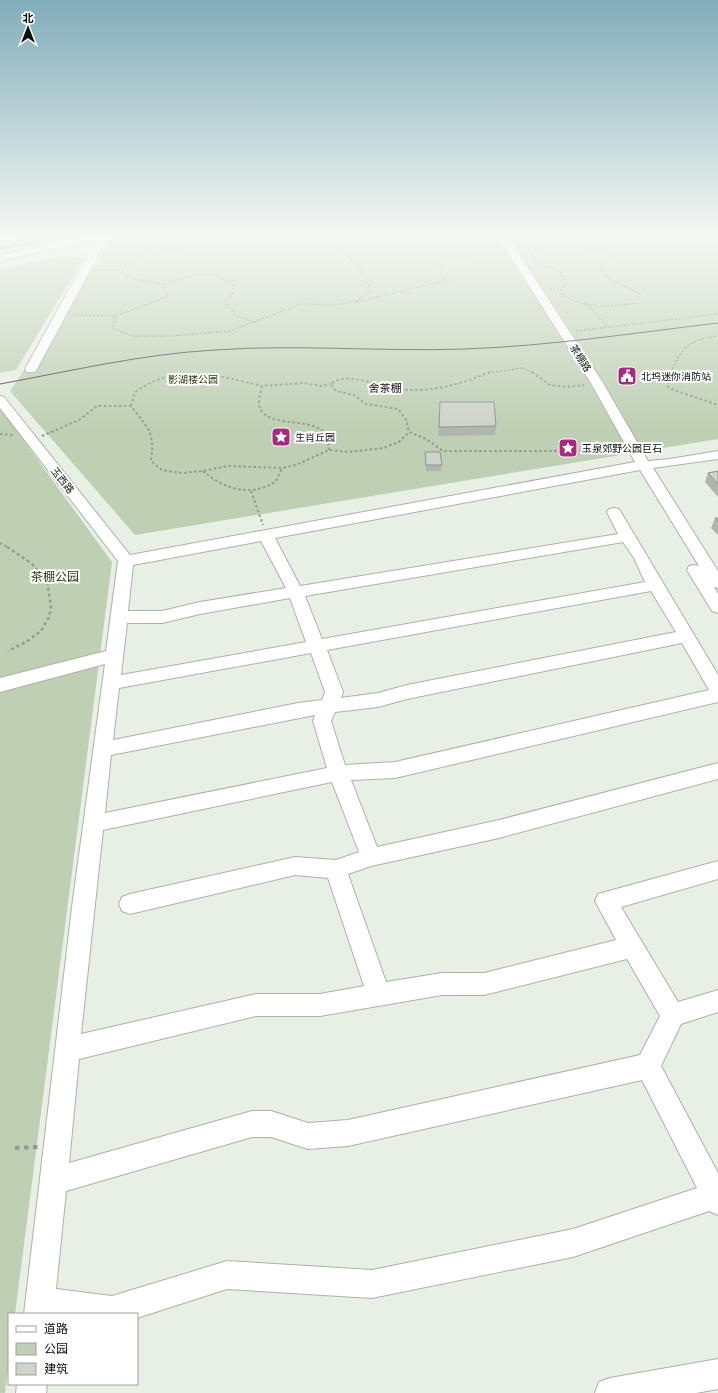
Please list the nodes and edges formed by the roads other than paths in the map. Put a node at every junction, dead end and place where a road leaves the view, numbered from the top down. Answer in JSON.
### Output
{"nodes":[{"id":1,"x":69,"y":299,"type":"edge"},
{"id":2,"x":543,"y":299,"type":"edge"},
{"id":3,"x":31,"y":369,"type":"dead end"},
{"id":4,"x":0,"y":400,"type":"edge"},
{"id":5,"x":718,"y":446,"type":"edge"},
{"id":6,"x":718,"y":455,"type":"edge"},
{"id":7,"x":644,"y":465,"type":"junction"},
{"id":8,"x":614,"y":512,"type":"dead end"},
{"id":9,"x":266,"y":535,"type":"junction"},
{"id":10,"x":627,"y":537,"type":"junction"},
{"id":11,"x":126,"y":561,"type":"junction"},
{"id":12,"x":718,"y":583,"type":"edge"},
{"id":13,"x":655,"y":585,"type":"junction"},
{"id":14,"x":296,"y":593,"type":"junction"},
{"id":15,"x":718,"y":607,"type":"edge"},
{"id":16,"x":119,"y":617,"type":"junction"},
{"id":17,"x":686,"y":636,"type":"junction"},
{"id":18,"x":317,"y":645,"type":"junction"},
{"id":19,"x":114,"y":655,"type":"junction"},
{"id":20,"x":111,"y":683,"type":"junction"},
{"id":21,"x":0,"y":685,"type":"edge"},
{"id":22,"x":718,"y":691,"type":"edge"},
{"id":23,"x":718,"y":695,"type":"edge"},
{"id":24,"x":328,"y":707,"type":"junction"},
{"id":25,"x":103,"y":749,"type":"junction"},
{"id":26,"x":718,"y":770,"type":"edge"},
{"id":27,"x":338,"y":774,"type":"junction"},
{"id":28,"x":93,"y":824,"type":"junction"},
{"id":29,"x":371,"y":857,"type":"junction"},
{"id":30,"x":336,"y":869,"type":"junction"},
{"id":31,"x":718,"y":870,"type":"edge"},
{"id":32,"x":130,"y":904,"type":"dead end"},
{"id":33,"x":632,"y":947,"type":"junction"},
{"id":34,"x":379,"y":995,"type":"junction"},
{"id":35,"x":718,"y":1002,"type":"edge"},
{"id":36,"x":672,"y":1016,"type":"junction"},
{"id":37,"x":68,"y":1049,"type":"junction"},
{"id":38,"x":648,"y":1066,"type":"junction"},
{"id":39,"x":54,"y":1181,"type":"junction"},
{"id":40,"x":717,"y":1198,"type":"edge"},
{"id":41,"x":40,"y":1307,"type":"edge"},
{"id":42,"x":718,"y":1374,"type":"edge"},
{"id":43,"x":610,"y":1393,"type":"edge"}],
"edges":[{"from":1,"to":3,"type":"street"},
{"from":2,"to":7,"type":"street","name":"茶棚路"},
{"from":4,"to":11,"type":"street","name":"玉西路"},
{"from":5,"to":7,"type":"street"},
{"from":6,"to":7,"type":"street"},
{"from":7,"to":9,"type":"street"},
{"from":7,"to":12,"type":"street","name":"茶棚路"},
{"from":7,"to":15,"type":"street"},
{"from":8,"to":10,"type":"street"},
{"from":9,"to":11,"type":"street"},
{"from":9,"to":14,"type":"street"},
{"from":10,"to":13,"type":"street"},
{"from":10,"to":14,"type":"street"},
{"from":11,"to":16,"type":"street"},
{"from":13,"to":17,"type":"street"},
{"from":13,"to":18,"type":"street"},
{"from":14,"to":16,"type":"street"},
{"from":14,"to":18,"type":"street"},
{"from":16,"to":19,"type":"street"},
{"from":17,"to":22,"type":"street"},
{"from":17,"to":24,"type":"street"},
{"from":18,"to":20,"type":"street"},
{"from":18,"to":24,"type":"street"},
{"from":19,"to":20,"type":"street"},
{"from":19,"to":21,"type":"street"},
{"from":20,"to":25,"type":"street"},
{"from":23,"to":27,"type":"street"},
{"from":24,"to":25,"type":"street"},
{"from":24,"to":27,"type":"street"},
{"from":25,"to":28,"type":"street"},
{"from":26,"to":29,"type":"street"},
{"from":27,"to":28,"type":"street"},
{"from":27,"to":29,"type":"street"},
{"from":28,"to":37,"type":"street"},
{"from":29,"to":30,"type":"street"},
{"from":30,"to":32,"type":"street"},
{"from":30,"to":34,"type":"street"},
{"from":31,"to":33,"type":"street"},
{"from":33,"to":34,"type":"street"},
{"from":33,"to":36,"type":"street"},
{"from":34,"to":37,"type":"street"},
{"from":35,"to":36,"type":"street"},
{"from":36,"to":38,"type":"street"},
{"from":37,"to":39,"type":"street"},
{"from":38,"to":39,"type":"street"},
{"from":38,"to":40,"type":"street"},
{"from":39,"to":41,"type":"street"},
{"from":40,"to":41,"type":"street"},
{"from":42,"to":43,"type":"street"}]}
